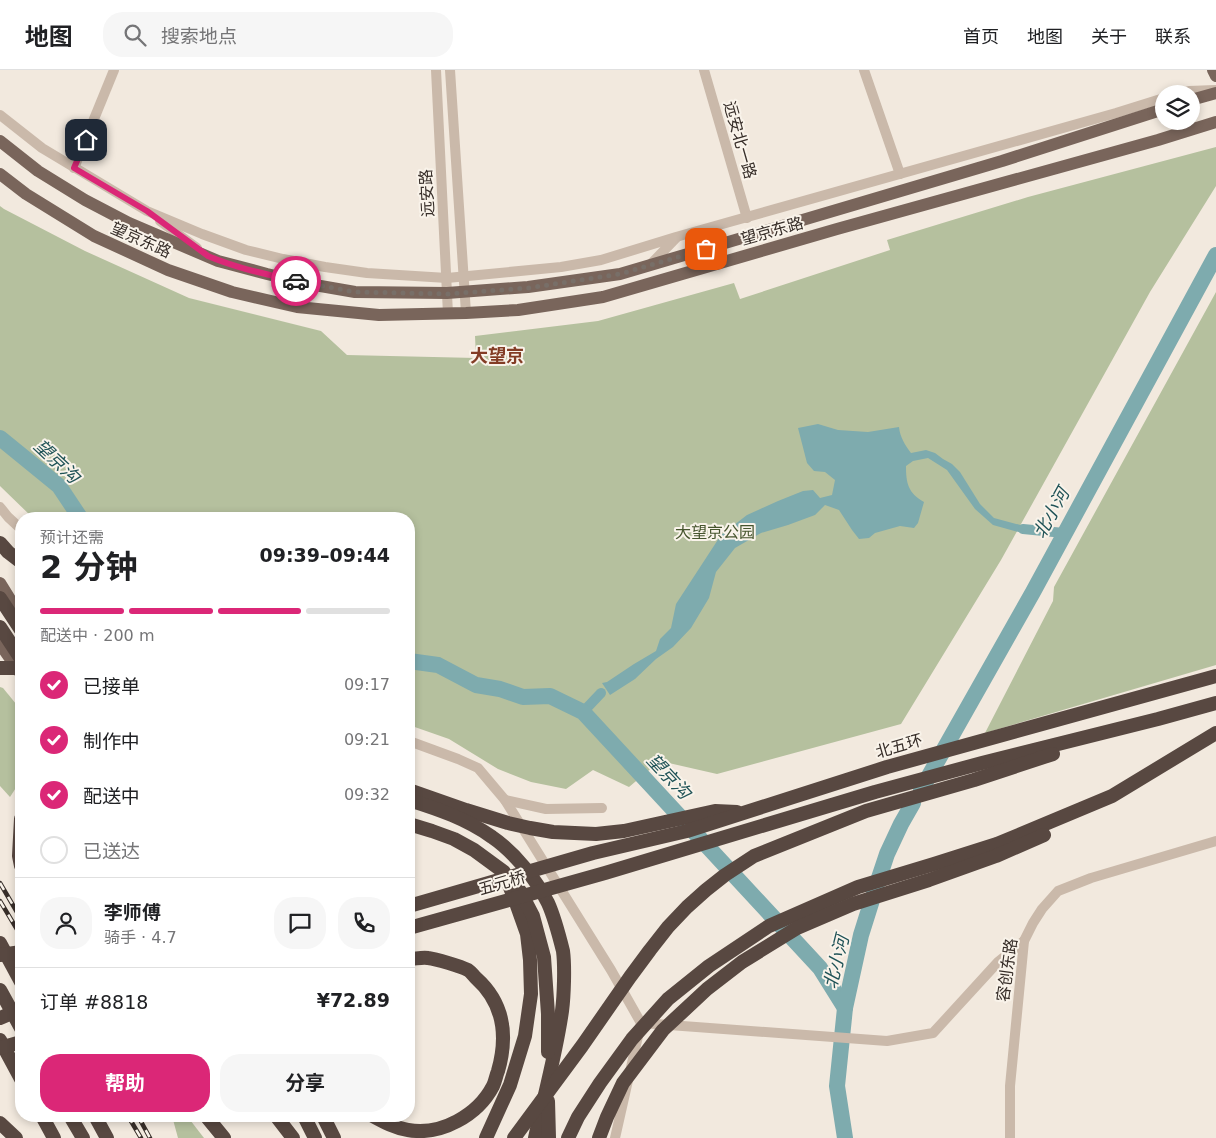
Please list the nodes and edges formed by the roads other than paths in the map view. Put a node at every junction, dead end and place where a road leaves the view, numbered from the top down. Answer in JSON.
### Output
{"nodes":[{"id":1,"x":114,"y":70,"type":"edge"},
{"id":2,"x":436,"y":70,"type":"edge"},
{"id":3,"x":450,"y":70,"type":"edge"},
{"id":4,"x":704,"y":70,"type":"edge"},
{"id":5,"x":864,"y":70,"type":"edge"},
{"id":6,"x":1213,"y":70,"type":"edge"},
{"id":7,"x":1216,"y":76,"type":"edge"},
{"id":8,"x":1200,"y":91,"type":"edge"},
{"id":9,"x":1216,"y":92,"type":"edge"},
{"id":10,"x":1200,"y":97,"type":"edge"},
{"id":11,"x":1155,"y":101,"type":"edge"},
{"id":12,"x":1155,"y":112,"type":"edge"},
{"id":13,"x":0,"y":115,"type":"edge"},
{"id":14,"x":1216,"y":122,"type":"edge"},
{"id":15,"x":0,"y":141,"type":"edge"},
{"id":16,"x":979,"y":152,"type":"junction"},
{"id":17,"x":1002,"y":161,"type":"junction"},
{"id":18,"x":74,"y":168,"type":"junction"},
{"id":19,"x":0,"y":174,"type":"edge"},
{"id":20,"x":900,"y":174,"type":"junction"},
{"id":21,"x":147,"y":211,"type":"junction"},
{"id":22,"x":747,"y":218,"type":"junction"},
{"id":23,"x":676,"y":237,"type":"junction"},
{"id":24,"x":208,"y":256,"type":"junction"},
{"id":25,"x":650,"y":265,"type":"junction"},
{"id":26,"x":463,"y":277,"type":"junction"},
{"id":27,"x":446,"y":278,"type":"junction"},
{"id":28,"x":464,"y":292,"type":"junction"},
{"id":29,"x":447,"y":294,"type":"junction"},
{"id":30,"x":466,"y":313,"type":"junction"},
{"id":31,"x":448,"y":314,"type":"junction"},
{"id":32,"x":0,"y":507,"type":"edge"},
{"id":33,"x":15,"y":523,"type":"edge"},
{"id":34,"x":0,"y":544,"type":"edge"},
{"id":35,"x":15,"y":557,"type":"edge"},
{"id":36,"x":0,"y":583,"type":"edge"},
{"id":37,"x":0,"y":598,"type":"edge"},
{"id":38,"x":15,"y":607,"type":"edge"},
{"id":39,"x":15,"y":621,"type":"edge"},
{"id":40,"x":0,"y":627,"type":"edge"},
{"id":41,"x":0,"y":644,"type":"edge"},
{"id":42,"x":15,"y":650,"type":"edge"},
{"id":43,"x":15,"y":665,"type":"edge"},
{"id":44,"x":0,"y":668,"type":"edge"},
{"id":45,"x":15,"y":668,"type":"edge"},
{"id":46,"x":1216,"y":676,"type":"edge"},
{"id":47,"x":1216,"y":703,"type":"edge"},
{"id":48,"x":1158,"y":719,"type":"junction"},
{"id":49,"x":1216,"y":733,"type":"edge"},
{"id":50,"x":415,"y":743,"type":"edge"},
{"id":51,"x":415,"y":792,"type":"edge"},
{"id":52,"x":505,"y":800,"type":"junction"},
{"id":53,"x":415,"y":802,"type":"edge"},
{"id":54,"x":602,"y":808,"type":"dead end"},
{"id":55,"x":719,"y":816,"type":"junction"},
{"id":56,"x":415,"y":826,"type":"edge"},
{"id":57,"x":1216,"y":841,"type":"edge"},
{"id":58,"x":996,"y":850,"type":"junction"},
{"id":59,"x":593,"y":853,"type":"joint"},
{"id":60,"x":504,"y":872,"type":"junction"},
{"id":61,"x":415,"y":904,"type":"edge"},
{"id":62,"x":415,"y":926,"type":"edge"},
{"id":63,"x":1024,"y":941,"type":"junction"},
{"id":64,"x":0,"y":943,"type":"edge"},
{"id":65,"x":15,"y":953,"type":"edge"},
{"id":66,"x":0,"y":955,"type":"edge"},
{"id":67,"x":415,"y":959,"type":"edge"},
{"id":68,"x":15,"y":971,"type":"edge"},
{"id":69,"x":0,"y":990,"type":"edge"},
{"id":70,"x":15,"y":1012,"type":"edge"},
{"id":71,"x":15,"y":1016,"type":"edge"},
{"id":72,"x":15,"y":1017,"type":"edge"},
{"id":73,"x":0,"y":1019,"type":"edge"},
{"id":74,"x":641,"y":1023,"type":"junction"},
{"id":75,"x":0,"y":1040,"type":"edge"},
{"id":76,"x":15,"y":1044,"type":"edge"},
{"id":77,"x":0,"y":1048,"type":"edge"},
{"id":78,"x":15,"y":1066,"type":"edge"},
{"id":79,"x":15,"y":1068,"type":"edge"},
{"id":80,"x":0,"y":1070,"type":"edge"},
{"id":81,"x":45,"y":1122,"type":"edge"},
{"id":82,"x":73,"y":1122,"type":"edge"},
{"id":83,"x":98,"y":1122,"type":"edge"},
{"id":84,"x":211,"y":1122,"type":"edge"},
{"id":85,"x":281,"y":1122,"type":"edge"},
{"id":86,"x":301,"y":1122,"type":"edge"},
{"id":87,"x":307,"y":1122,"type":"edge"},
{"id":88,"x":326,"y":1122,"type":"edge"},
{"id":89,"x":383,"y":1122,"type":"edge"},
{"id":90,"x":0,"y":1123,"type":"edge"},
{"id":91,"x":16,"y":1138,"type":"edge"},
{"id":92,"x":54,"y":1138,"type":"edge"},
{"id":93,"x":82,"y":1138,"type":"edge"},
{"id":94,"x":107,"y":1138,"type":"edge"},
{"id":95,"x":224,"y":1138,"type":"edge"},
{"id":96,"x":293,"y":1138,"type":"edge"},
{"id":97,"x":310,"y":1138,"type":"edge"},
{"id":98,"x":315,"y":1138,"type":"edge"},
{"id":99,"x":335,"y":1138,"type":"edge"},
{"id":100,"x":486,"y":1138,"type":"edge"},
{"id":101,"x":514,"y":1138,"type":"edge"},
{"id":102,"x":535,"y":1138,"type":"edge"},
{"id":103,"x":549,"y":1138,"type":"edge"},
{"id":104,"x":568,"y":1138,"type":"edge"},
{"id":105,"x":599,"y":1138,"type":"edge"},
{"id":106,"x":615,"y":1138,"type":"edge"},
{"id":107,"x":1010,"y":1138,"type":"edge"}],
"edges":[{"from":1,"to":18,"type":"street"},
{"from":2,"to":27,"type":"street","name":"远安路"},
{"from":3,"to":26,"type":"street","name":"远安路"},
{"from":4,"to":22,"type":"street","name":"远安北一路"},
{"from":5,"to":20,"type":"street"},
{"from":6,"to":7,"type":"main road"},
{"from":8,"to":9,"type":"street"},
{"from":9,"to":10,"type":"main road"},
{"from":11,"to":16,"type":"street"},
{"from":12,"to":17,"type":"main road","name":"望京东路"},
{"from":13,"to":18,"type":"street"},
{"from":14,"to":30,"type":"main road","name":"望京东路"},
{"from":15,"to":24,"type":"main road","name":"望京东路"},
{"from":16,"to":17,"type":"street"},
{"from":16,"to":20,"type":"street"},
{"from":17,"to":25,"type":"main road","name":"望京东路"},
{"from":18,"to":21,"type":"street"},
{"from":19,"to":31,"type":"main road","name":"望京东路"},
{"from":20,"to":22,"type":"street"},
{"from":21,"to":24,"type":"street"},
{"from":21,"to":27,"type":"street"},
{"from":22,"to":23,"type":"street"},
{"from":23,"to":25,"type":"street"},
{"from":23,"to":26,"type":"street"},
{"from":24,"to":29,"type":"main road","name":"望京东路"},
{"from":25,"to":28,"type":"main road","name":"望京东路"},
{"from":26,"to":27,"type":"street"},
{"from":26,"to":28,"type":"street","name":"远安路"},
{"from":27,"to":29,"type":"street","name":"远安路"},
{"from":28,"to":29,"type":"main road","name":"望京东路"},
{"from":28,"to":30,"type":"street","name":"远安路"},
{"from":29,"to":31,"type":"street","name":"远安路"},
{"from":30,"to":31,"type":"main road","name":"望京东路"},
{"from":32,"to":33,"type":"street"},
{"from":34,"to":35,"type":"highway"},
{"from":36,"to":38,"type":"main road"},
{"from":37,"to":39,"type":"highway"},
{"from":40,"to":42,"type":"highway"},
{"from":41,"to":43,"type":"main road"},
{"from":44,"to":45,"type":"highway"},
{"from":46,"to":55,"type":"highway","name":"北五环"},
{"from":47,"to":48,"type":"highway"},
{"from":48,"to":62,"type":"highway","name":"五元桥"},
{"from":48,"to":101,"type":"highway"},
{"from":49,"to":58,"type":"highway"},
{"from":50,"to":52,"type":"street"},
{"from":51,"to":55,"type":"highway"},
{"from":52,"to":54,"type":"street"},
{"from":52,"to":74,"type":"street"},
{"from":53,"to":102,"type":"highway"},
{"from":55,"to":59,"type":"highway","name":"北五环"},
{"from":56,"to":60,"type":"highway"},
{"from":57,"to":63,"type":"street","name":"容创东路"},
{"from":58,"to":104,"type":"highway"},
{"from":58,"to":105,"type":"highway"},
{"from":59,"to":61,"type":"highway","name":"五元桥"},
{"from":60,"to":100,"type":"highway"},
{"from":60,"to":103,"type":"highway"},
{"from":63,"to":74,"type":"street"},
{"from":63,"to":107,"type":"street","name":"容创东路"},
{"from":64,"to":68,"type":"highway"},
{"from":65,"to":66,"type":"highway"},
{"from":67,"to":89,"type":"highway"},
{"from":69,"to":72,"type":"highway"},
{"from":70,"to":73,"type":"highway"},
{"from":71,"to":73,"type":"highway"},
{"from":74,"to":106,"type":"street"},
{"from":75,"to":79,"type":"highway"},
{"from":76,"to":77,"type":"highway"},
{"from":78,"to":80,"type":"highway"},
{"from":81,"to":92,"type":"highway"},
{"from":82,"to":93,"type":"highway"},
{"from":83,"to":94,"type":"highway"},
{"from":84,"to":95,"type":"highway"},
{"from":85,"to":96,"type":"highway"},
{"from":86,"to":97,"type":"main road"},
{"from":87,"to":98,"type":"highway"},
{"from":88,"to":99,"type":"highway"},
{"from":90,"to":91,"type":"highway"}]}
